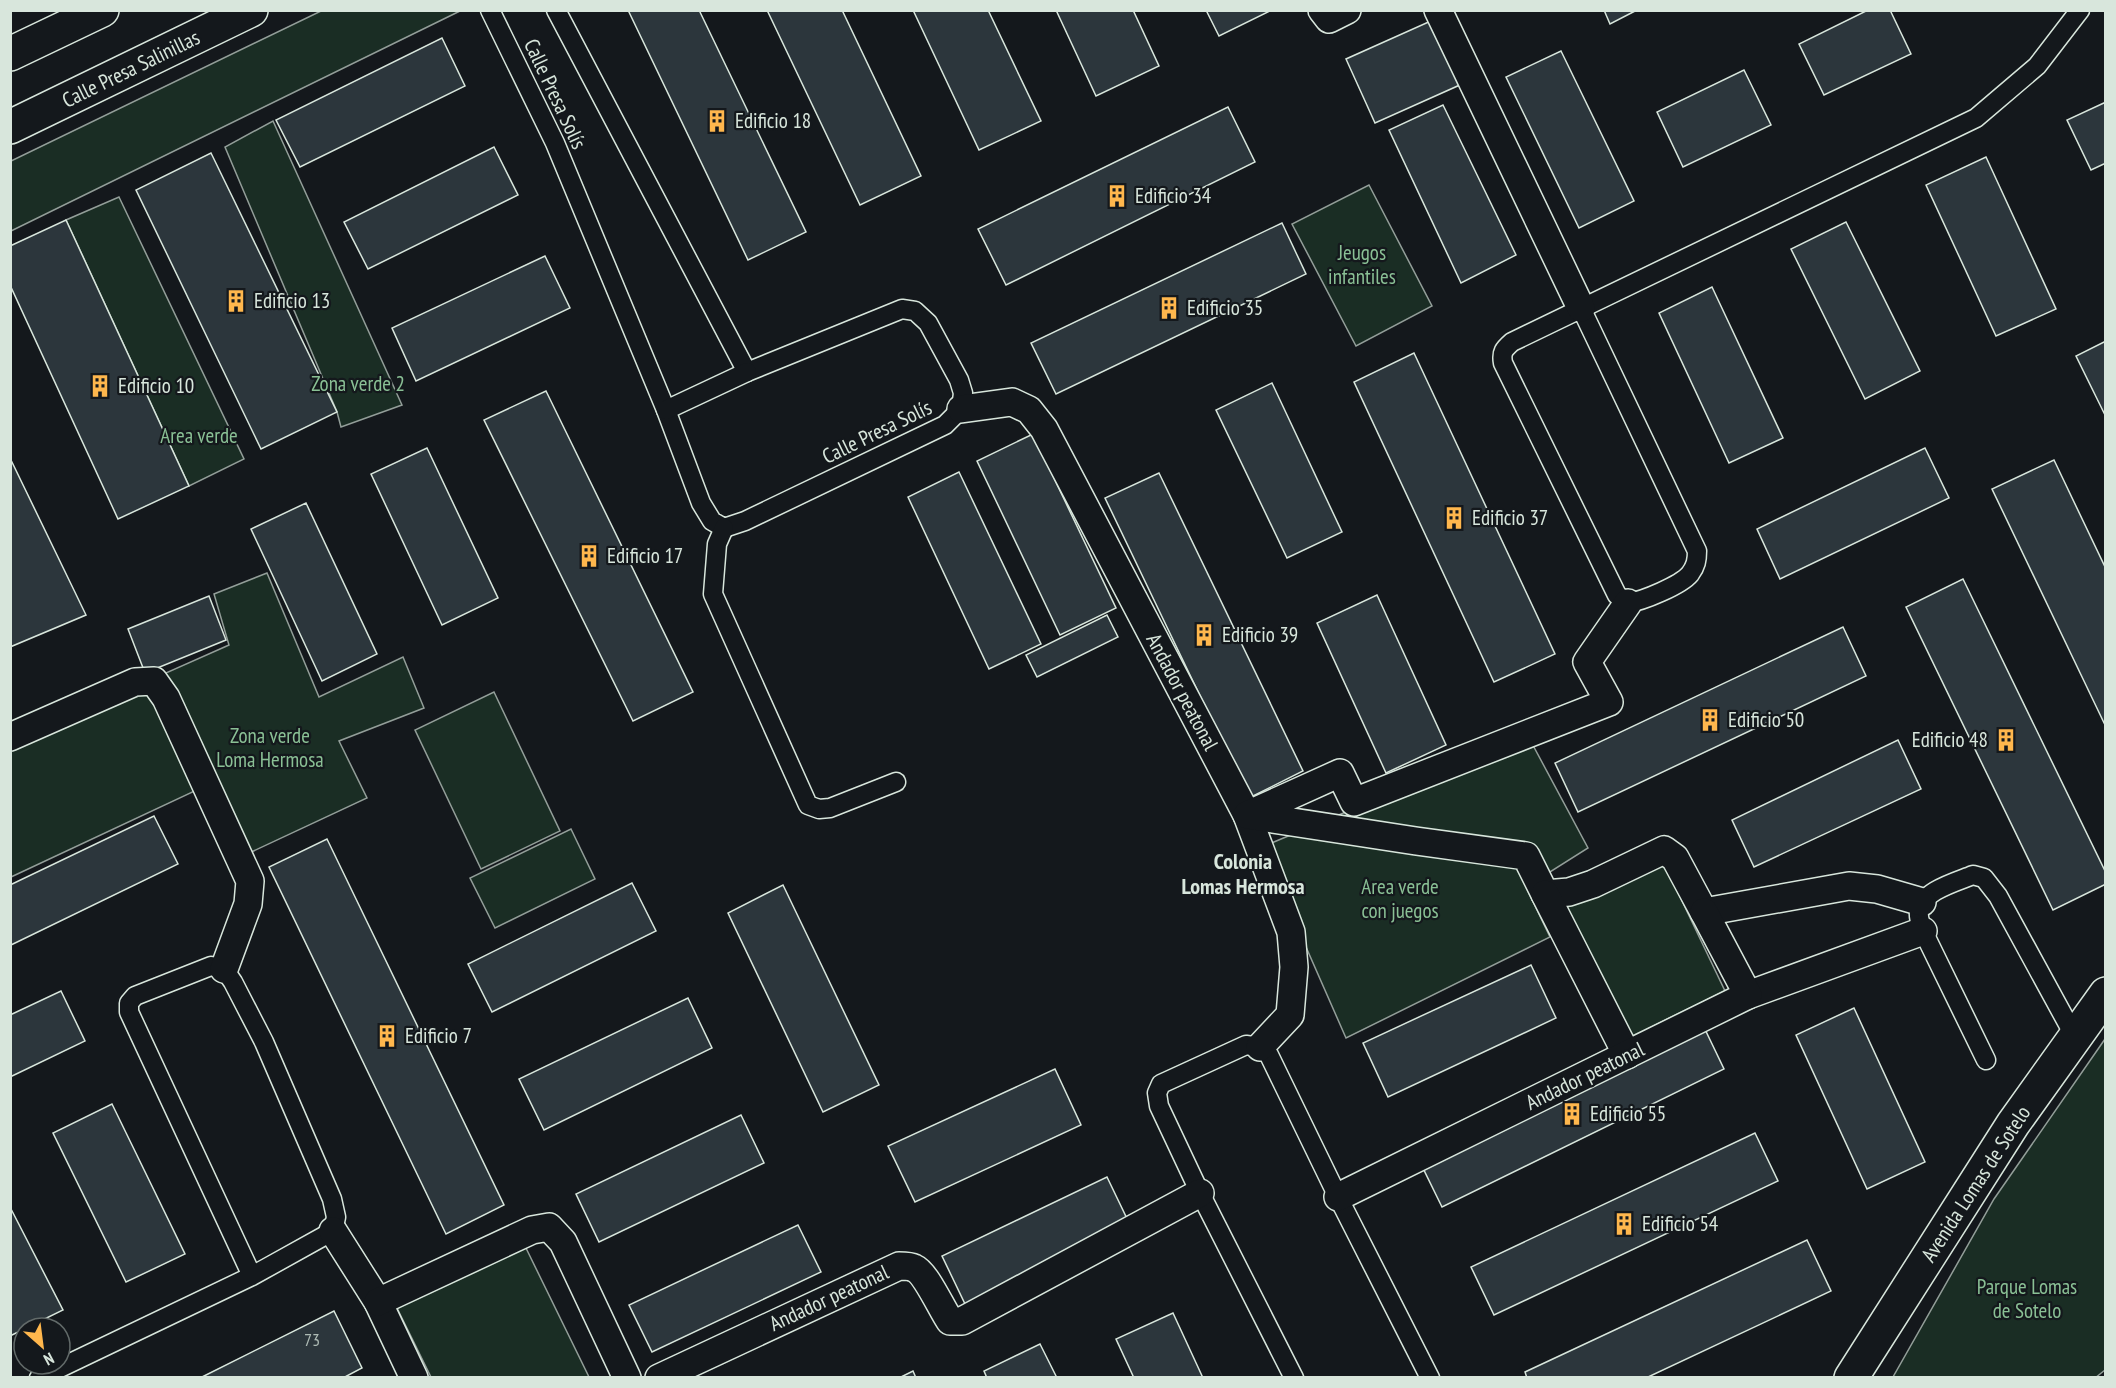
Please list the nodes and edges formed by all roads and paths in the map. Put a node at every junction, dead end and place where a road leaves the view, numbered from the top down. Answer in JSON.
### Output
{"nodes":[{"id":1,"x":102,"y":10,"type":"edge"},
{"id":2,"x":251,"y":10,"type":"edge"},
{"id":3,"x":490,"y":10,"type":"edge"},
{"id":4,"x":556,"y":10,"type":"edge"},
{"id":5,"x":1322,"y":10,"type":"edge"},
{"id":6,"x":1347,"y":10,"type":"edge"},
{"id":7,"x":1438,"y":10,"type":"edge"},
{"id":8,"x":2080,"y":10,"type":"edge"},
{"id":9,"x":10,"y":54,"type":"edge"},
{"id":10,"x":10,"y":128,"type":"edge"},
{"id":11,"x":1581,"y":308,"type":"junction"},
{"id":12,"x":747,"y":372,"type":"junction"},
{"id":13,"x":961,"y":409,"type":"junction"},
{"id":14,"x":666,"y":410,"type":"junction"},
{"id":15,"x":724,"y":528,"type":"junction"},
{"id":16,"x":1628,"y":603,"type":"junction"},
{"id":17,"x":10,"y":737,"type":"edge"},
{"id":18,"x":896,"y":782,"type":"dead end"},
{"id":19,"x":1247,"y":815,"type":"junction"},
{"id":20,"x":1545,"y":894,"type":"junction"},
{"id":21,"x":1922,"y":902,"type":"junction"},
{"id":22,"x":1704,"y":912,"type":"junction"},
{"id":23,"x":1923,"y":931,"type":"junction"},
{"id":24,"x":224,"y":969,"type":"junction"},
{"id":25,"x":2106,"y":994,"type":"edge"},
{"id":26,"x":1748,"y":995,"type":"junction"},
{"id":27,"x":2075,"y":1037,"type":"junction"},
{"id":28,"x":1260,"y":1047,"type":"junction"},
{"id":29,"x":1627,"y":1055,"type":"junction"},
{"id":30,"x":1986,"y":1060,"type":"dead end"},
{"id":31,"x":1200,"y":1193,"type":"junction"},
{"id":32,"x":1338,"y":1197,"type":"junction"},
{"id":33,"x":333,"y":1231,"type":"junction"},
{"id":34,"x":252,"y":1276,"type":"junction"},
{"id":35,"x":378,"y":1302,"type":"junction"},
{"id":36,"x":39,"y":1377,"type":"edge"},
{"id":37,"x":414,"y":1377,"type":"edge"},
{"id":38,"x":627,"y":1377,"type":"edge"},
{"id":39,"x":659,"y":1377,"type":"edge"},
{"id":40,"x":1294,"y":1377,"type":"edge"},
{"id":41,"x":1430,"y":1377,"type":"edge"},
{"id":42,"x":1851,"y":1377,"type":"edge"}],
"edges":[{"from":1,"to":9,"type":"main road"},
{"from":2,"to":10,"type":"main road","name":"Calle Presa Salinillas"},
{"from":3,"to":14,"type":"lane","name":"Calle Presa Solís"},
{"from":4,"to":12,"type":"lane","name":"Calle Presa Solís"},
{"from":5,"to":6,"type":"street"},
{"from":7,"to":11,"type":"street"},
{"from":8,"to":11,"type":"lane"},
{"from":11,"to":16,"type":"lane"},
{"from":11,"to":16,"type":"lane"},
{"from":12,"to":13,"type":"lane","name":"Calle Presa Solís"},
{"from":12,"to":14,"type":"lane"},
{"from":13,"to":15,"type":"lane","name":"Calle Presa Solís"},
{"from":13,"to":19,"type":"street","name":"Andador peatonal"},
{"from":14,"to":15,"type":"lane","name":"Calle Presa Solís"},
{"from":15,"to":18,"type":"lane"},
{"from":16,"to":19,"type":"street"},
{"from":17,"to":24,"type":"street"},
{"from":19,"to":20,"type":"street"},
{"from":19,"to":28,"type":"street","name":"Andador peatonal"},
{"from":20,"to":22,"type":"street"},
{"from":20,"to":29,"type":"street"},
{"from":21,"to":22,"type":"street"},
{"from":21,"to":23,"type":"lane"},
{"from":21,"to":27,"type":"lane"},
{"from":22,"to":26,"type":"street"},
{"from":23,"to":26,"type":"street","name":"Andador peatonal"},
{"from":23,"to":30,"type":"lane"},
{"from":24,"to":33,"type":"lane"},
{"from":24,"to":34,"type":"lane"},
{"from":25,"to":27,"type":"main road","name":"Avenida Lomas de Sotelo"},
{"from":26,"to":29,"type":"street","name":"Andador peatonal"},
{"from":27,"to":42,"type":"main road","name":"Avenida Lomas de Sotelo"},
{"from":28,"to":31,"type":"lane"},
{"from":28,"to":32,"type":"lane"},
{"from":29,"to":32,"type":"street","name":"Andador peatonal"},
{"from":31,"to":39,"type":"street","name":"Andador peatonal"},
{"from":31,"to":40,"type":"lane"},
{"from":32,"to":41,"type":"lane"},
{"from":33,"to":34,"type":"lane"},
{"from":33,"to":35,"type":"street"},
{"from":34,"to":36,"type":"lane"},
{"from":35,"to":37,"type":"street"},
{"from":35,"to":38,"type":"street"}]}
